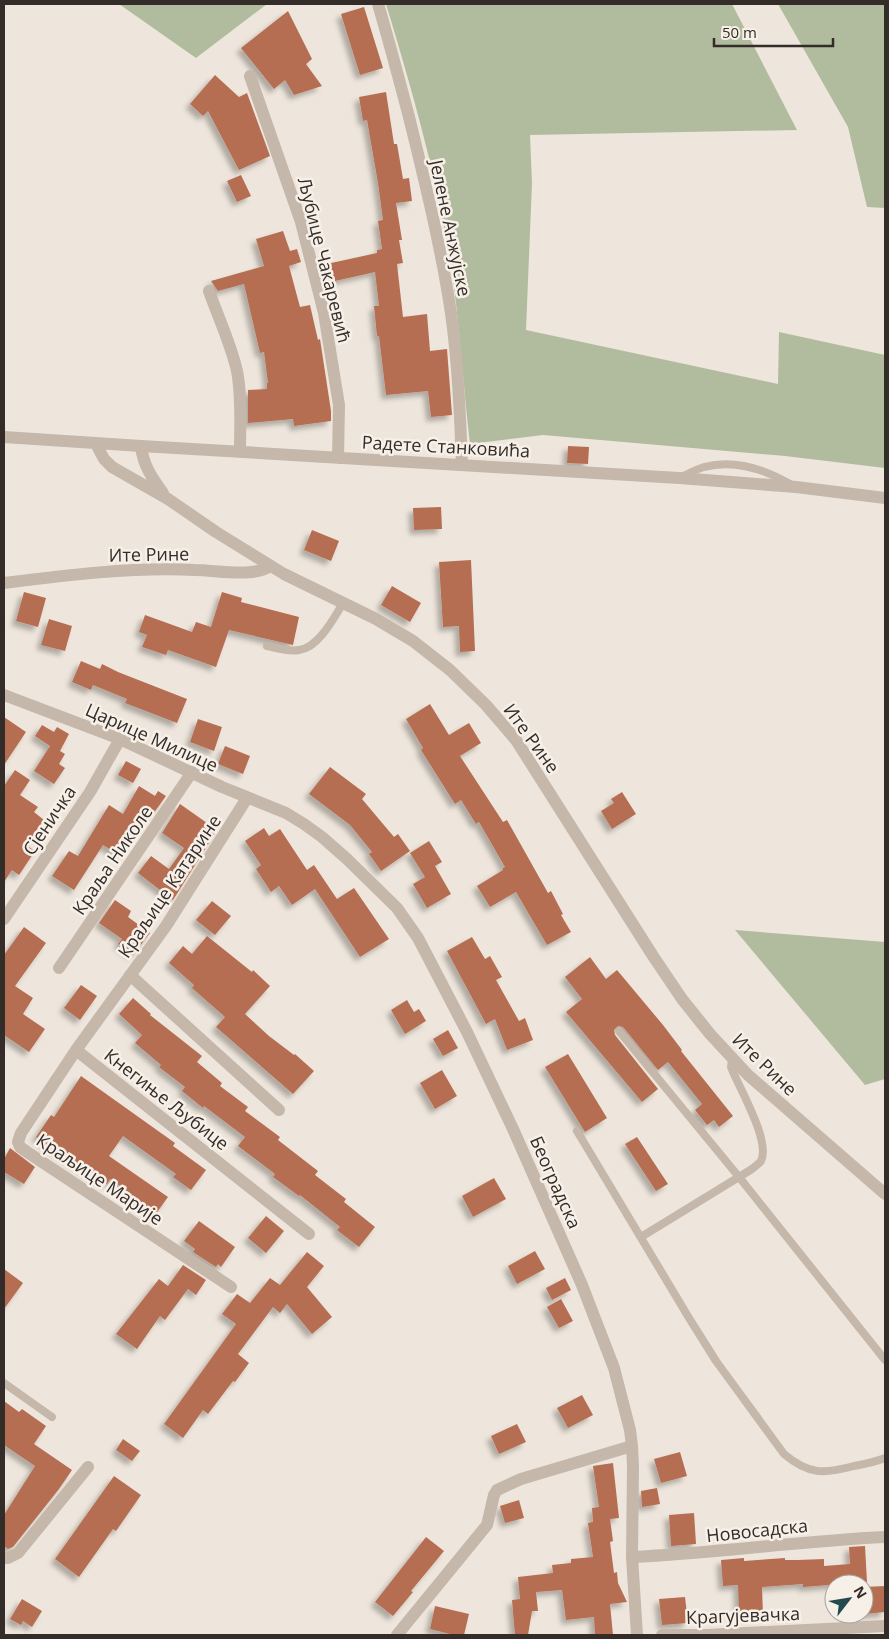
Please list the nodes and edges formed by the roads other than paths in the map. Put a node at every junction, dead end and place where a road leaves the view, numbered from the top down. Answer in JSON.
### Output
{"nodes":[{"id":1,"x":378,"y":4,"type":"edge"},
{"id":2,"x":250,"y":76,"type":"dead end"},
{"id":3,"x":209,"y":291,"type":"dead end"},
{"id":4,"x":4,"y":436,"type":"edge"},
{"id":5,"x":96,"y":444,"type":"junction"},
{"id":6,"x":141,"y":446,"type":"junction"},
{"id":7,"x":240,"y":452,"type":"junction"},
{"id":8,"x":338,"y":458,"type":"junction"},
{"id":9,"x":462,"y":465,"type":"junction"},
{"id":10,"x":679,"y":478,"type":"junction"},
{"id":11,"x":796,"y":487,"type":"junction"},
{"id":12,"x":885,"y":498,"type":"edge"},
{"id":13,"x":168,"y":499,"type":"junction"},
{"id":14,"x":270,"y":566,"type":"junction"},
{"id":15,"x":4,"y":583,"type":"edge"},
{"id":16,"x":344,"y":603,"type":"junction"},
{"id":17,"x":267,"y":646,"type":"dead end"},
{"id":18,"x":4,"y":695,"type":"edge"},
{"id":19,"x":120,"y":739,"type":"junction"},
{"id":20,"x":192,"y":772,"type":"junction"},
{"id":21,"x":247,"y":798,"type":"junction"},
{"id":22,"x":286,"y":813,"type":"joint"},
{"id":23,"x":4,"y":918,"type":"edge"},
{"id":24,"x":59,"y":968,"type":"dead end"},
{"id":25,"x":130,"y":975,"type":"junction"},
{"id":26,"x":619,"y":1031,"type":"dead end"},
{"id":27,"x":76,"y":1050,"type":"junction"},
{"id":28,"x":732,"y":1059,"type":"junction"},
{"id":29,"x":280,"y":1110,"type":"dead end"},
{"id":30,"x":577,"y":1131,"type":"dead end"},
{"id":31,"x":739,"y":1177,"type":"junction"},
{"id":32,"x":885,"y":1194,"type":"edge"},
{"id":33,"x":308,"y":1234,"type":"dead end"},
{"id":34,"x":641,"y":1237,"type":"junction"},
{"id":35,"x":231,"y":1287,"type":"dead end"},
{"id":36,"x":885,"y":1360,"type":"edge"},
{"id":37,"x":4,"y":1383,"type":"edge"},
{"id":38,"x":52,"y":1417,"type":"dead end"},
{"id":39,"x":632,"y":1446,"type":"junction"},
{"id":40,"x":885,"y":1458,"type":"edge"},
{"id":41,"x":88,"y":1467,"type":"dead end"},
{"id":42,"x":885,"y":1538,"type":"edge"},
{"id":43,"x":4,"y":1558,"type":"edge"},
{"id":44,"x":632,"y":1558,"type":"junction"},
{"id":45,"x":885,"y":1626,"type":"edge"},
{"id":46,"x":397,"y":1635,"type":"edge"},
{"id":47,"x":637,"y":1635,"type":"edge"},
{"id":48,"x":662,"y":1635,"type":"edge"}],
"edges":[{"from":1,"to":9,"type":"street","name":"Јелене Анжујске"},
{"from":2,"to":8,"type":"street","name":"Љубице Чакаревић"},
{"from":3,"to":7,"type":"street"},
{"from":4,"to":5,"type":"street","name":"Радете Станковића"},
{"from":5,"to":6,"type":"street","name":"Радете Станковића"},
{"from":5,"to":13,"type":"street"},
{"from":6,"to":7,"type":"street","name":"Радете Станковића"},
{"from":6,"to":13,"type":"street"},
{"from":7,"to":8,"type":"street","name":"Радете Станковића"},
{"from":8,"to":9,"type":"street","name":"Радете Станковића"},
{"from":9,"to":10,"type":"street","name":"Радете Станковића"},
{"from":10,"to":11,"type":"street","name":"Радете Станковића"},
{"from":10,"to":11,"type":"lane"},
{"from":11,"to":12,"type":"street","name":"Радете Станковића"},
{"from":13,"to":14,"type":"street"},
{"from":14,"to":15,"type":"street","name":"Ите Рине"},
{"from":14,"to":16,"type":"street","name":"Ите Рине"},
{"from":16,"to":17,"type":"lane"},
{"from":16,"to":28,"type":"street","name":"Ите Рине"},
{"from":18,"to":19,"type":"street","name":"Царице Милице"},
{"from":19,"to":20,"type":"street","name":"Царице Милице"},
{"from":19,"to":23,"type":"street","name":"Сјеничка"},
{"from":20,"to":21,"type":"street","name":"Царице Милице"},
{"from":20,"to":24,"type":"street","name":"Краља Николе"},
{"from":21,"to":22,"type":"street","name":"Царице Милице"},
{"from":21,"to":25,"type":"street","name":"Краљице Катарине"},
{"from":22,"to":39,"type":"street","name":"Београдска"},
{"from":25,"to":27,"type":"street"},
{"from":25,"to":29,"type":"street","name":"Краљице Катарине"},
{"from":26,"to":31,"type":"lane"},
{"from":27,"to":33,"type":"street","name":"Кнегиње Љубице"},
{"from":27,"to":35,"type":"street","name":"Краљице Марије"},
{"from":28,"to":31,"type":"lane"},
{"from":28,"to":32,"type":"street","name":"Ите Рине"},
{"from":30,"to":34,"type":"lane"},
{"from":31,"to":34,"type":"lane"},
{"from":31,"to":36,"type":"lane"},
{"from":34,"to":40,"type":"lane"},
{"from":37,"to":38,"type":"lane"},
{"from":39,"to":44,"type":"street","name":"Београдска"},
{"from":39,"to":46,"type":"street"},
{"from":41,"to":43,"type":"street"},
{"from":42,"to":44,"type":"street","name":"Новосадска"},
{"from":44,"to":47,"type":"street","name":"Београдска"},
{"from":45,"to":48,"type":"street","name":"Крагујевачка"}]}
